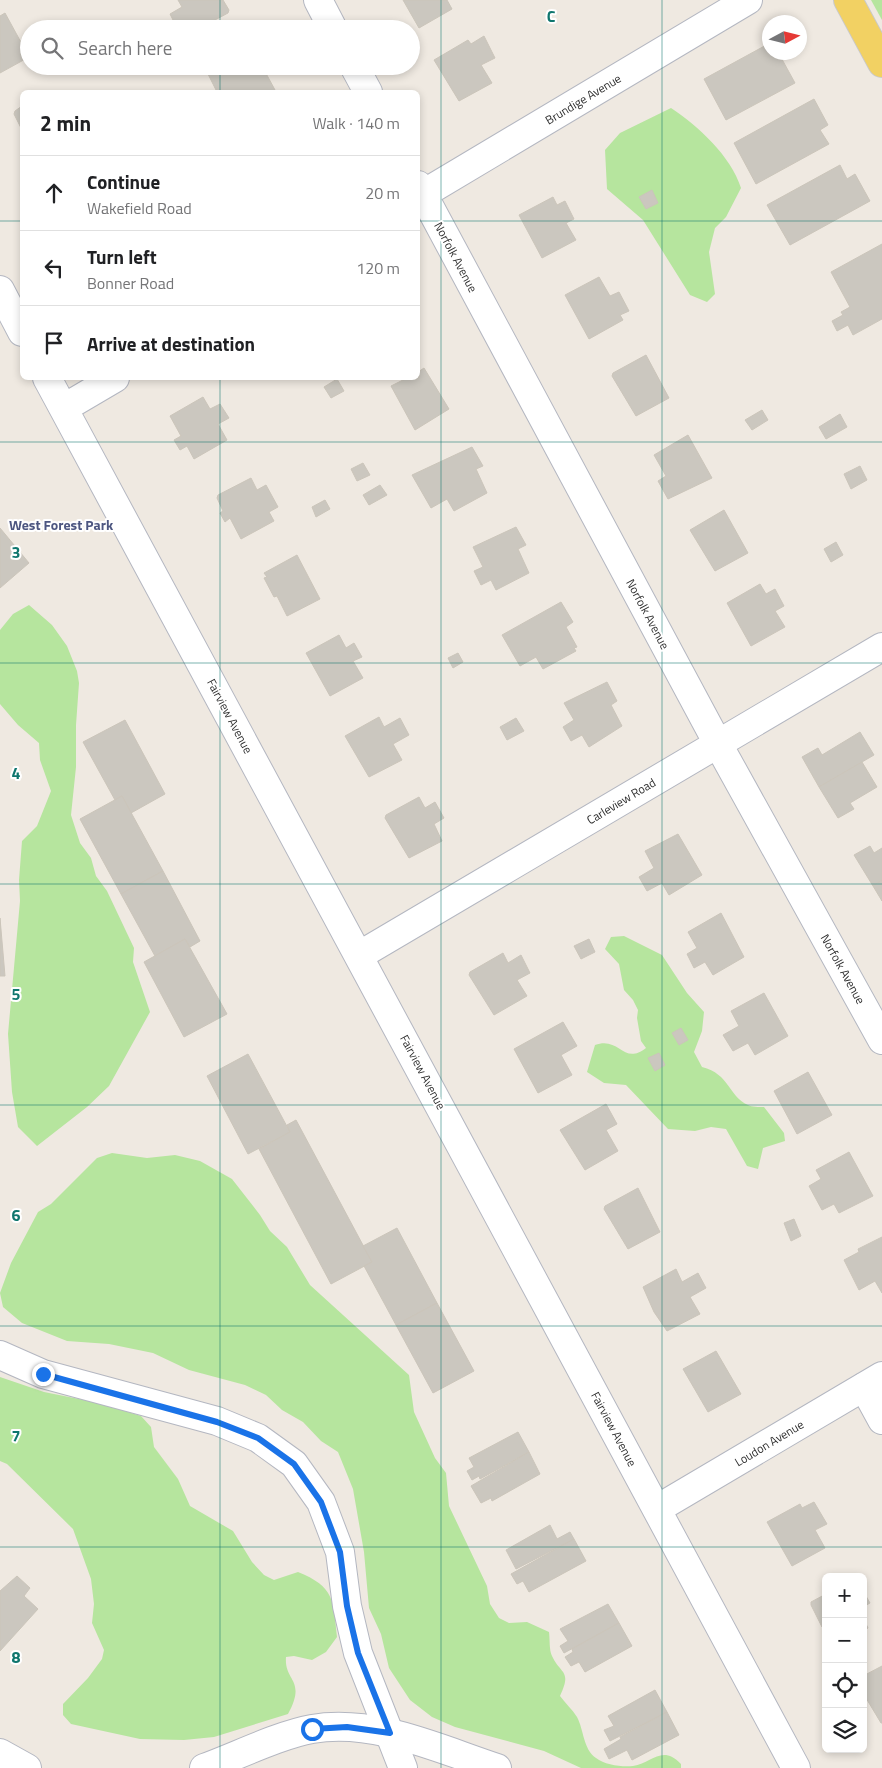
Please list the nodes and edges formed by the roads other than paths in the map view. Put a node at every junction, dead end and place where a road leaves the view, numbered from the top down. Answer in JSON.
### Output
{"nodes":[{"id":1,"x":318,"y":0,"type":"edge"},
{"id":2,"x":748,"y":0,"type":"edge"},
{"id":3,"x":848,"y":0,"type":"edge"},
{"id":4,"x":328,"y":20,"type":"edge"},
{"id":5,"x":882,"y":63,"type":"edge"},
{"id":6,"x":359,"y":75,"type":"edge"},
{"id":7,"x":367,"y":90,"type":"edge"},
{"id":8,"x":420,"y":191,"type":"edge"},
{"id":9,"x":420,"y":194,"type":"edge"},
{"id":10,"x":0,"y":290,"type":"edge"},
{"id":11,"x":20,"y":328,"type":"edge"},
{"id":12,"x":48,"y":380,"type":"edge"},
{"id":13,"x":113,"y":380,"type":"edge"},
{"id":14,"x":64,"y":408,"type":"junction"},
{"id":15,"x":882,"y":647,"type":"edge"},
{"id":16,"x":718,"y":744,"type":"junction"},
{"id":17,"x":360,"y":955,"type":"junction"},
{"id":18,"x":882,"y":1040,"type":"edge"},
{"id":19,"x":0,"y":1355,"type":"edge"},
{"id":20,"x":873,"y":1381,"type":"edge"},
{"id":21,"x":882,"y":1420,"type":"edge"},
{"id":22,"x":657,"y":1509,"type":"junction"},
{"id":23,"x":390,"y":1733,"type":"junction"},
{"id":24,"x":0,"y":1753,"type":"edge"},
{"id":25,"x":27,"y":1768,"type":"edge"},
{"id":26,"x":204,"y":1768,"type":"edge"},
{"id":27,"x":403,"y":1768,"type":"edge"},
{"id":28,"x":497,"y":1768,"type":"edge"},
{"id":29,"x":796,"y":1768,"type":"edge"}],
"edges":[{"from":1,"to":4,"type":"street"},
{"from":2,"to":8,"type":"street","name":"Brundige Avenue"},
{"from":3,"to":5,"type":"main road"},
{"from":6,"to":7,"type":"street"},
{"from":9,"to":16,"type":"street","name":"Norfolk Avenue"},
{"from":10,"to":11,"type":"street"},
{"from":12,"to":14,"type":"street","name":"Fairview Avenue"},
{"from":13,"to":14,"type":"street"},
{"from":14,"to":17,"type":"street","name":"Fairview Avenue"},
{"from":15,"to":16,"type":"street","name":"Carleview Road"},
{"from":16,"to":17,"type":"street","name":"Carleview Road"},
{"from":16,"to":18,"type":"street","name":"Norfolk Avenue"},
{"from":17,"to":22,"type":"street","name":"Fairview Avenue"},
{"from":19,"to":23,"type":"street"},
{"from":20,"to":21,"type":"street"},
{"from":20,"to":22,"type":"street","name":"Loudon Avenue"},
{"from":22,"to":29,"type":"street","name":"Fairview Avenue"},
{"from":23,"to":26,"type":"street"},
{"from":23,"to":27,"type":"street"},
{"from":23,"to":28,"type":"street"},
{"from":24,"to":25,"type":"street"}]}
